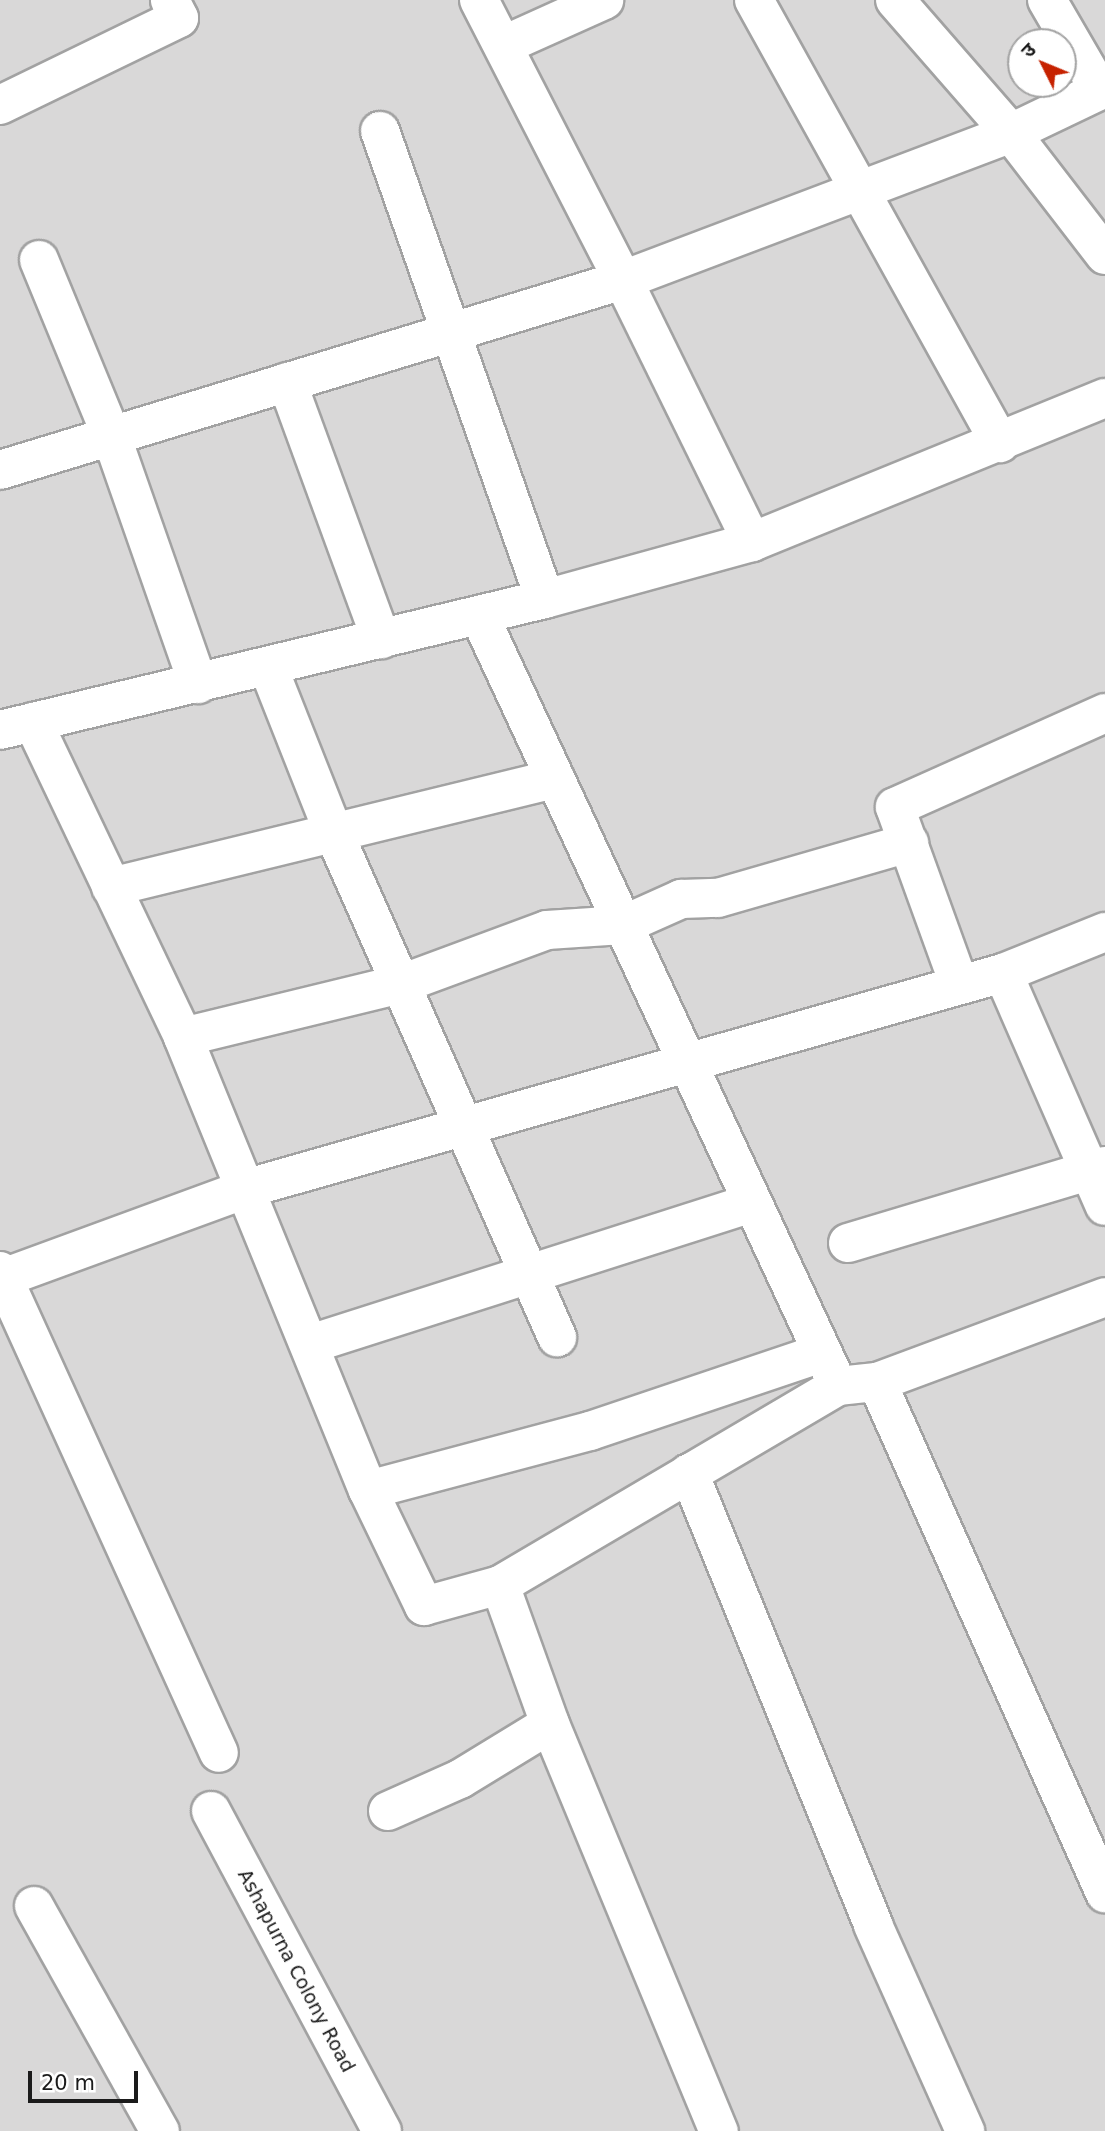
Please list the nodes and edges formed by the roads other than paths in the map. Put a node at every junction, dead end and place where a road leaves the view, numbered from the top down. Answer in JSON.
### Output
{"nodes":[{"id":1,"x":170,"y":0,"type":"edge"},
{"id":2,"x":479,"y":0,"type":"edge"},
{"id":3,"x":604,"y":0,"type":"edge"},
{"id":4,"x":754,"y":0,"type":"edge"},
{"id":5,"x":895,"y":0,"type":"edge"},
{"id":6,"x":1047,"y":0,"type":"edge"},
{"id":7,"x":504,"y":45,"type":"junction"},
{"id":8,"x":1102,"y":89,"type":"edge"},
{"id":9,"x":0,"y":105,"type":"edge"},
{"id":10,"x":380,"y":131,"type":"dead end"},
{"id":11,"x":1011,"y":133,"type":"junction"},
{"id":12,"x":858,"y":188,"type":"junction"},
{"id":13,"x":1105,"y":255,"type":"edge"},
{"id":14,"x":39,"y":260,"type":"dead end"},
{"id":15,"x":623,"y":280,"type":"junction"},
{"id":16,"x":447,"y":333,"type":"junction"},
{"id":17,"x":287,"y":382,"type":"junction"},
{"id":18,"x":1105,"y":398,"type":"edge"},
{"id":19,"x":111,"y":435,"type":"junction"},
{"id":20,"x":1000,"y":443,"type":"junction"},
{"id":21,"x":0,"y":470,"type":"edge"},
{"id":22,"x":752,"y":542,"type":"junction"},
{"id":23,"x":545,"y":599,"type":"junction"},
{"id":24,"x":479,"y":615,"type":"junction"},
{"id":25,"x":381,"y":639,"type":"junction"},
{"id":26,"x":268,"y":667,"type":"junction"},
{"id":27,"x":198,"y":684,"type":"junction"},
{"id":28,"x":1105,"y":713,"type":"edge"},
{"id":29,"x":16,"y":726,"type":"edge"},
{"id":30,"x":555,"y":779,"type":"junction"},
{"id":31,"x":332,"y":829,"type":"junction"},
{"id":32,"x":909,"y":843,"type":"junction"},
{"id":33,"x":111,"y":887,"type":"junction"},
{"id":34,"x":622,"y":925,"type":"junction"},
{"id":35,"x":1105,"y":932,"type":"edge"},
{"id":36,"x":1003,"y":974,"type":"junction"},
{"id":37,"x":401,"y":984,"type":"junction"},
{"id":38,"x":959,"y":984,"type":"junction"},
{"id":39,"x":183,"y":1037,"type":"junction"},
{"id":40,"x":685,"y":1060,"type":"junction"},
{"id":41,"x":467,"y":1124,"type":"junction"},
{"id":42,"x":1097,"y":1169,"type":"edge"},
{"id":43,"x":248,"y":1188,"type":"junction"},
{"id":44,"x":752,"y":1203,"type":"junction"},
{"id":45,"x":1105,"y":1206,"type":"edge"},
{"id":46,"x":849,"y":1243,"type":"dead end"},
{"id":47,"x":531,"y":1274,"type":"junction"},
{"id":48,"x":1,"y":1276,"type":"edge"},
{"id":49,"x":1105,"y":1297,"type":"edge"},
{"id":50,"x":557,"y":1337,"type":"dead end"},
{"id":51,"x":310,"y":1344,"type":"junction"},
{"id":52,"x":830,"y":1369,"type":"junction"},
{"id":53,"x":877,"y":1382,"type":"junction"},
{"id":54,"x":689,"y":1473,"type":"junction"},
{"id":55,"x":368,"y":1490,"type":"junction"},
{"id":56,"x":500,"y":1585,"type":"junction"},
{"id":57,"x":550,"y":1724,"type":"junction"},
{"id":58,"x":219,"y":1753,"type":"dead end"},
{"id":59,"x":211,"y":1811,"type":"dead end"},
{"id":60,"x":388,"y":1811,"type":"dead end"},
{"id":61,"x":1105,"y":1893,"type":"edge"},
{"id":62,"x":34,"y":1906,"type":"dead end"},
{"id":63,"x":160,"y":2131,"type":"edge"},
{"id":64,"x":382,"y":2131,"type":"edge"},
{"id":65,"x":719,"y":2131,"type":"edge"},
{"id":66,"x":965,"y":2131,"type":"edge"}],
"edges":[{"from":1,"to":9,"type":"street"},
{"from":2,"to":7,"type":"street"},
{"from":3,"to":7,"type":"street"},
{"from":4,"to":12,"type":"street"},
{"from":5,"to":11,"type":"street"},
{"from":6,"to":8,"type":"street"},
{"from":7,"to":15,"type":"street"},
{"from":8,"to":11,"type":"street"},
{"from":10,"to":16,"type":"street"},
{"from":11,"to":12,"type":"street"},
{"from":11,"to":13,"type":"street"},
{"from":12,"to":15,"type":"street"},
{"from":12,"to":20,"type":"street"},
{"from":14,"to":19,"type":"street"},
{"from":15,"to":16,"type":"street"},
{"from":15,"to":22,"type":"street"},
{"from":16,"to":17,"type":"street"},
{"from":16,"to":23,"type":"street"},
{"from":17,"to":19,"type":"street"},
{"from":17,"to":25,"type":"street"},
{"from":18,"to":20,"type":"street"},
{"from":19,"to":21,"type":"street"},
{"from":19,"to":27,"type":"street"},
{"from":20,"to":22,"type":"street"},
{"from":22,"to":23,"type":"street"},
{"from":23,"to":24,"type":"street"},
{"from":24,"to":25,"type":"street"},
{"from":24,"to":30,"type":"street"},
{"from":25,"to":26,"type":"street"},
{"from":26,"to":27,"type":"street"},
{"from":26,"to":31,"type":"street"},
{"from":27,"to":29,"type":"street"},
{"from":28,"to":32,"type":"street"},
{"from":29,"to":33,"type":"street"},
{"from":30,"to":31,"type":"street"},
{"from":30,"to":34,"type":"street"},
{"from":31,"to":33,"type":"street"},
{"from":31,"to":37,"type":"street"},
{"from":32,"to":34,"type":"street"},
{"from":32,"to":38,"type":"street"},
{"from":33,"to":39,"type":"street"},
{"from":34,"to":37,"type":"street"},
{"from":34,"to":40,"type":"street"},
{"from":35,"to":36,"type":"street"},
{"from":36,"to":38,"type":"street"},
{"from":36,"to":42,"type":"street"},
{"from":37,"to":39,"type":"street"},
{"from":37,"to":41,"type":"street"},
{"from":38,"to":40,"type":"street"},
{"from":39,"to":43,"type":"street"},
{"from":40,"to":41,"type":"street"},
{"from":40,"to":44,"type":"street"},
{"from":41,"to":43,"type":"street"},
{"from":41,"to":47,"type":"street"},
{"from":42,"to":45,"type":"street"},
{"from":42,"to":46,"type":"street"},
{"from":43,"to":48,"type":"street"},
{"from":43,"to":51,"type":"street"},
{"from":44,"to":47,"type":"street"},
{"from":44,"to":52,"type":"street"},
{"from":47,"to":50,"type":"street"},
{"from":47,"to":51,"type":"street"},
{"from":48,"to":58,"type":"street"},
{"from":49,"to":53,"type":"street"},
{"from":51,"to":55,"type":"street"},
{"from":52,"to":53,"type":"street"},
{"from":52,"to":54,"type":"street"},
{"from":52,"to":55,"type":"street"},
{"from":53,"to":61,"type":"street"},
{"from":54,"to":56,"type":"street"},
{"from":54,"to":66,"type":"street"},
{"from":55,"to":56,"type":"street"},
{"from":56,"to":57,"type":"street"},
{"from":57,"to":60,"type":"street"},
{"from":57,"to":65,"type":"street"},
{"from":59,"to":64,"type":"street","name":"Ashapurna Colony Road"},
{"from":62,"to":63,"type":"street"}]}
